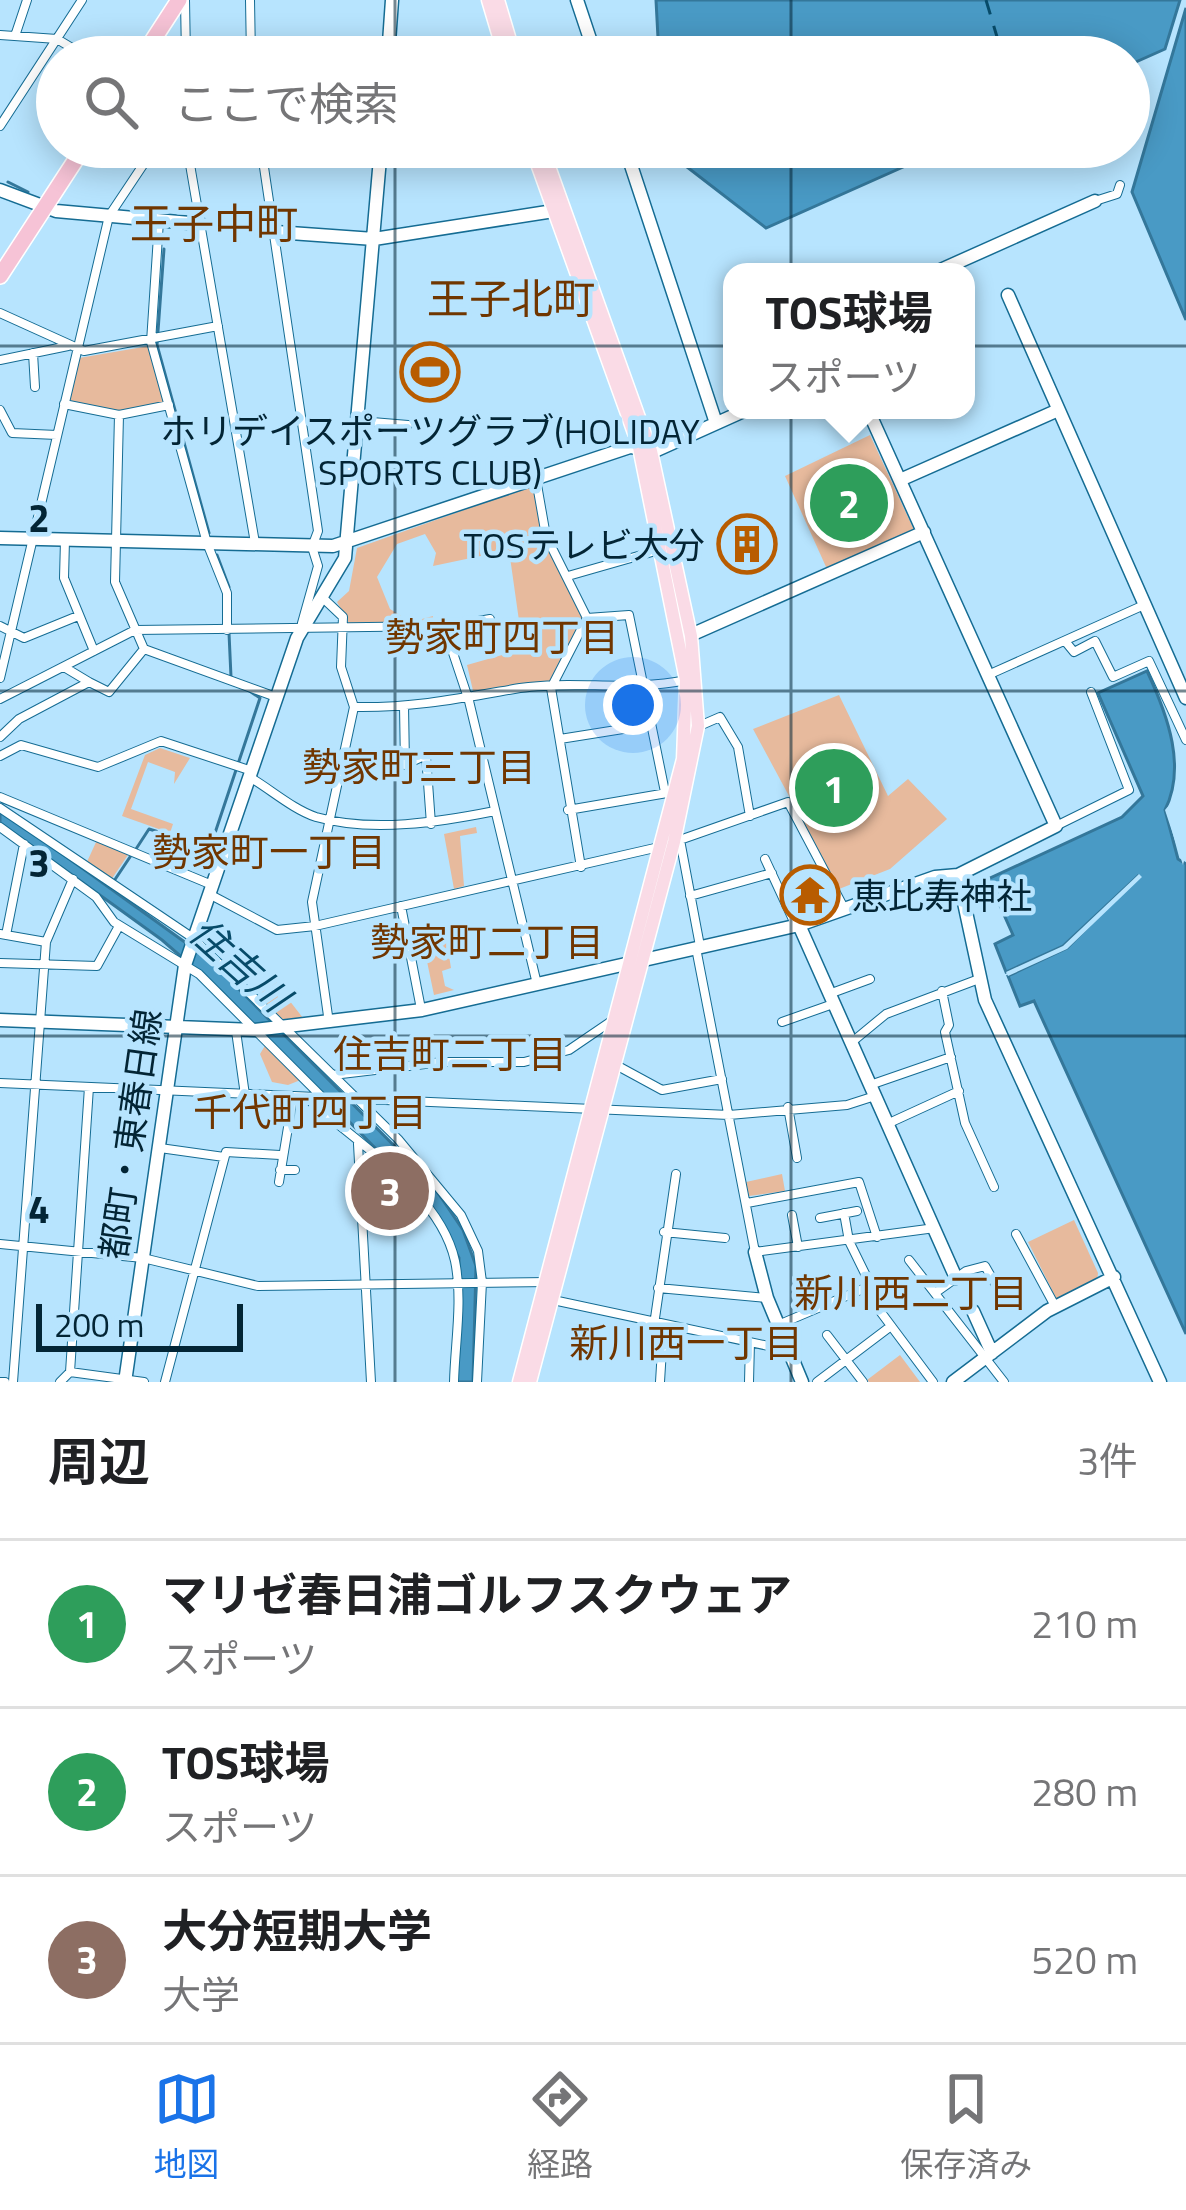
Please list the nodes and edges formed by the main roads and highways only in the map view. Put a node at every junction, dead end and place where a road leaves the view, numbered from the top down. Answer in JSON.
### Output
{"nodes":[{"id":1,"x":166,"y":0,"type":"edge"},
{"id":2,"x":182,"y":0,"type":"edge"},
{"id":3,"x":498,"y":1,"type":"edge"},
{"id":4,"x":143,"y":36,"type":"edge"},
{"id":5,"x":157,"y":36,"type":"edge"},
{"id":6,"x":502,"y":36,"type":"edge"},
{"id":7,"x":509,"y":36,"type":"edge"},
{"id":8,"x":61,"y":168,"type":"edge"},
{"id":9,"x":68,"y":168,"type":"edge"},
{"id":10,"x":539,"y":168,"type":"edge"},
{"id":11,"x":547,"y":168,"type":"edge"},
{"id":12,"x":40,"y":206,"type":"junction"},
{"id":13,"x":556,"y":211,"type":"junction"},
{"id":14,"x":0,"y":261,"type":"edge"},
{"id":15,"x":0,"y":276,"type":"edge"},
{"id":16,"x":645,"y":449,"type":"junction"},
{"id":17,"x":685,"y":637,"type":"junction"},
{"id":18,"x":692,"y":727,"type":"junction"},
{"id":19,"x":672,"y":843,"type":"junction"},
{"id":20,"x":596,"y":1110,"type":"junction"},
{"id":21,"x":547,"y":1298,"type":"junction"},
{"id":22,"x":519,"y":1382,"type":"edge"},
{"id":23,"x":530,"y":1382,"type":"edge"}],
"edges":[{"from":1,"to":4,"type":"highway"},
{"from":2,"to":5,"type":"highway"},
{"from":3,"to":6,"type":"main road"},
{"from":3,"to":7,"type":"main road"},
{"from":8,"to":12,"type":"highway"},
{"from":9,"to":12,"type":"highway"},
{"from":10,"to":13,"type":"main road"},
{"from":11,"to":13,"type":"main road"},
{"from":12,"to":14,"type":"highway"},
{"from":12,"to":15,"type":"highway"},
{"from":13,"to":16,"type":"main road"},
{"from":16,"to":17,"type":"main road"},
{"from":16,"to":17,"type":"main road"},
{"from":17,"to":18,"type":"main road"},
{"from":17,"to":18,"type":"main road"},
{"from":18,"to":19,"type":"main road"},
{"from":18,"to":19,"type":"main road"},
{"from":19,"to":20,"type":"main road"},
{"from":19,"to":20,"type":"main road"},
{"from":20,"to":21,"type":"main road"},
{"from":21,"to":22,"type":"main road"},
{"from":21,"to":23,"type":"main road"}]}
